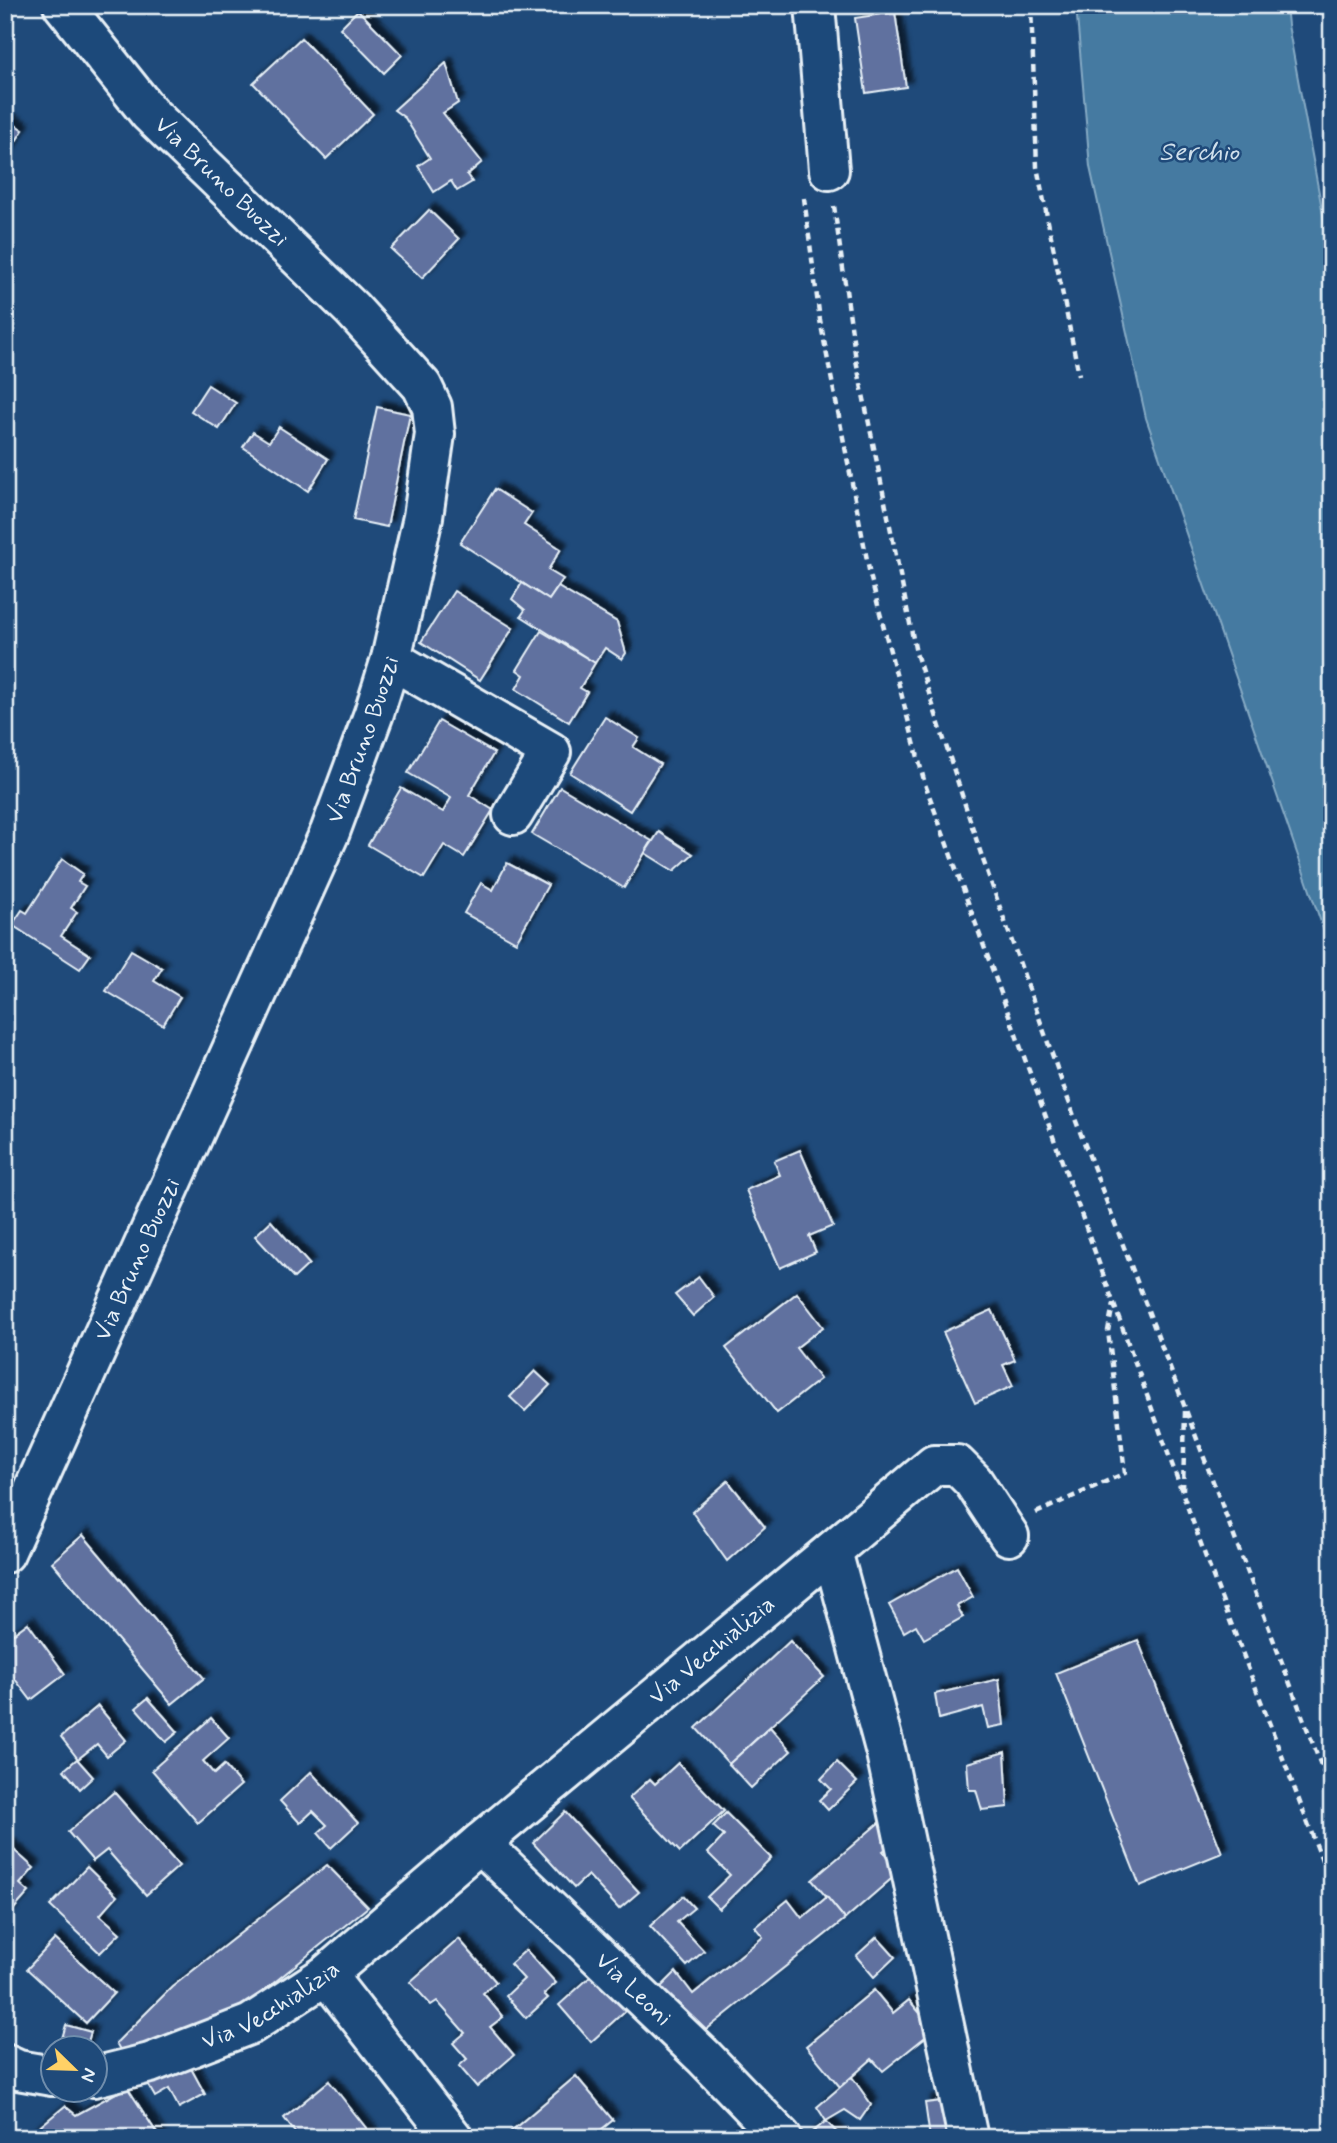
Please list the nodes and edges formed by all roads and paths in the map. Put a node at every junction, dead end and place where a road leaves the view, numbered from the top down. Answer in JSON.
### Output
{"nodes":[{"id":1,"x":63,"y":5,"type":"edge"},
{"id":2,"x":815,"y":5,"type":"edge"},
{"id":3,"x":1031,"y":5,"type":"edge"},
{"id":4,"x":817,"y":184,"type":"junction"},
{"id":5,"x":1079,"y":375,"type":"dead end"},
{"id":6,"x":391,"y":659,"type":"junction"},
{"id":7,"x":513,"y":815,"type":"dead end"},
{"id":8,"x":1113,"y":1303,"type":"junction"},
{"id":9,"x":1185,"y":1409,"type":"junction"},
{"id":10,"x":1183,"y":1494,"type":"junction"},
{"id":11,"x":1006,"y":1532,"type":"joint"},
{"id":12,"x":832,"y":1551,"type":"junction"},
{"id":13,"x":5,"y":1553,"type":"edge"},
{"id":14,"x":1332,"y":1794,"type":"edge"},
{"id":15,"x":480,"y":1843,"type":"junction"},
{"id":16,"x":1332,"y":1886,"type":"edge"},
{"id":17,"x":326,"y":1975,"type":"junction"},
{"id":18,"x":5,"y":2064,"type":"edge"},
{"id":19,"x":38,"y":2074,"type":"edge"},
{"id":20,"x":108,"y":2074,"type":"edge"},
{"id":21,"x":453,"y":2138,"type":"edge"},
{"id":22,"x":782,"y":2138,"type":"edge"},
{"id":23,"x":968,"y":2138,"type":"edge"}],
"edges":[{"from":1,"to":6,"type":"street","name":"Via Bruno Buozzi"},
{"from":2,"to":4,"type":"street"},
{"from":3,"to":5,"type":"path"},
{"from":4,"to":8,"type":"path"},
{"from":4,"to":9,"type":"path"},
{"from":6,"to":7,"type":"street"},
{"from":6,"to":13,"type":"street","name":"Via Bruno Buozzi"},
{"from":8,"to":10,"type":"path"},
{"from":8,"to":11,"type":"path"},
{"from":9,"to":10,"type":"path"},
{"from":9,"to":14,"type":"path"},
{"from":10,"to":16,"type":"path"},
{"from":11,"to":12,"type":"street","name":"Via Vecchializia"},
{"from":12,"to":15,"type":"street","name":"Via Vecchializia"},
{"from":12,"to":23,"type":"street"},
{"from":15,"to":17,"type":"street","name":"Via Vecchializia"},
{"from":15,"to":22,"type":"street","name":"Via Leoni"},
{"from":17,"to":20,"type":"street","name":"Via Vecchializia"},
{"from":17,"to":21,"type":"street"},
{"from":18,"to":19,"type":"street"}]}
